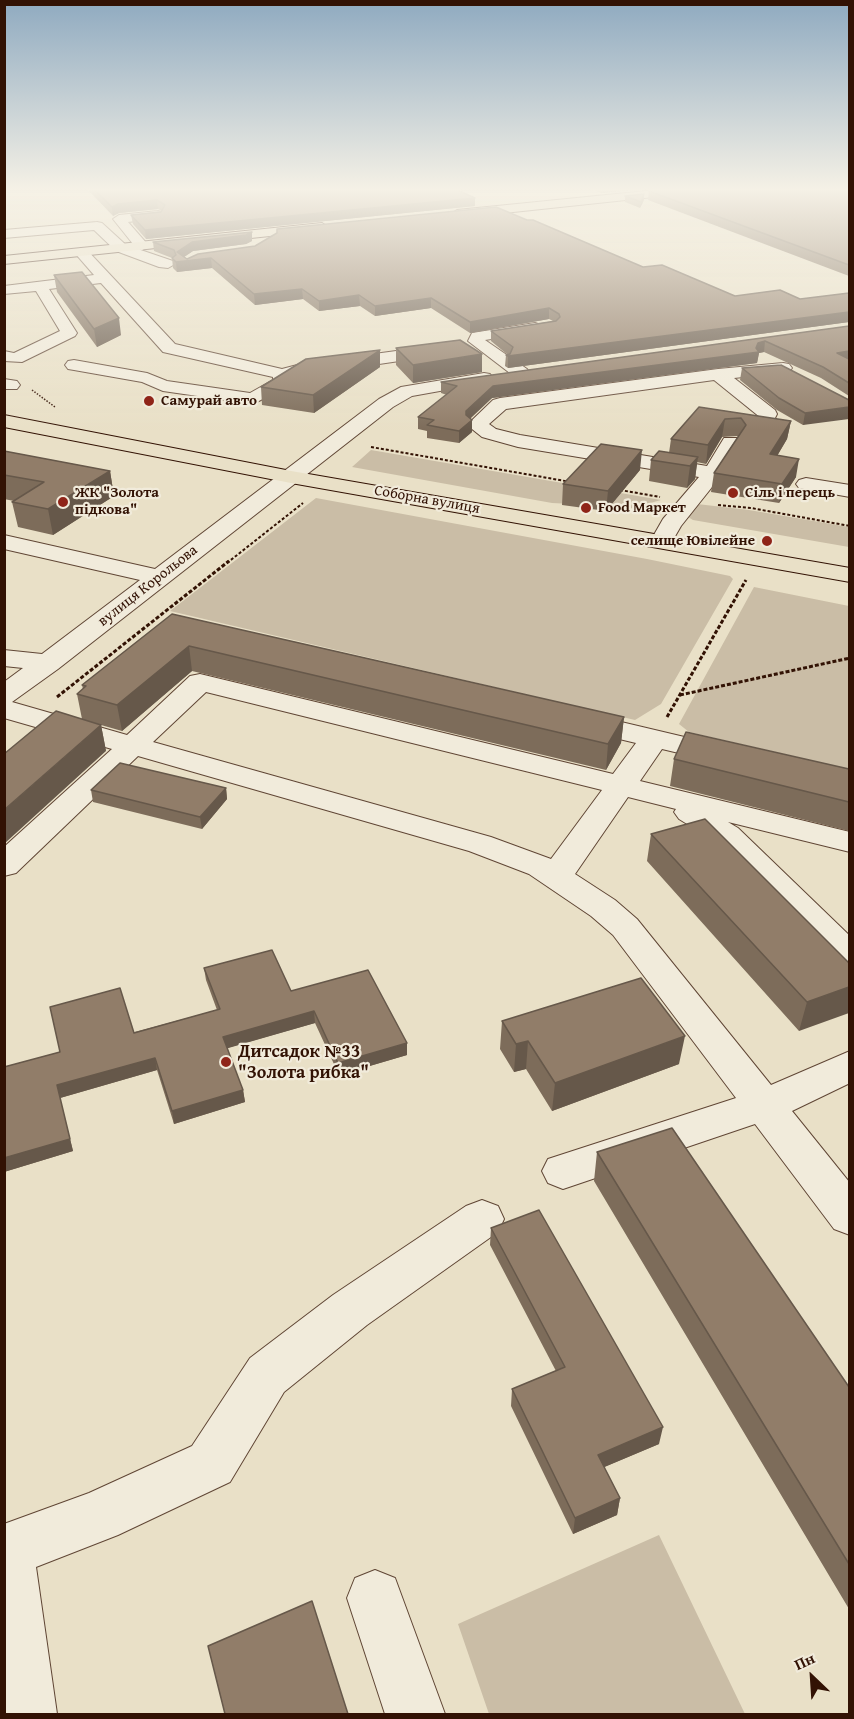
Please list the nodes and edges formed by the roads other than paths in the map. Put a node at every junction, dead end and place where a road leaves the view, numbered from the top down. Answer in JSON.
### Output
{"nodes":[{"id":1,"x":97,"y":269,"type":"edge"},
{"id":2,"x":106,"y":279,"type":"junction"},
{"id":3,"x":40,"y":286,"type":"junction"},
{"id":4,"x":4,"y":290,"type":"edge"},
{"id":5,"x":551,"y":331,"type":"edge"},
{"id":6,"x":748,"y":352,"type":"edge"},
{"id":7,"x":8,"y":359,"type":"edge"},
{"id":8,"x":74,"y":365,"type":"dead end"},
{"id":9,"x":543,"y":370,"type":"edge"},
{"id":10,"x":282,"y":374,"type":"junction"},
{"id":11,"x":512,"y":374,"type":"junction"},
{"id":12,"x":718,"y":374,"type":"junction"},
{"id":13,"x":558,"y":381,"type":"edge"},
{"id":14,"x":577,"y":394,"type":"junction"},
{"id":15,"x":768,"y":414,"type":"dead end"},
{"id":16,"x":4,"y":421,"type":"edge"},
{"id":17,"x":731,"y":442,"type":"edge"},
{"id":18,"x":713,"y":473,"type":"junction"},
{"id":19,"x":291,"y":477,"type":"junction"},
{"id":20,"x":806,"y":484,"type":"dead end"},
{"id":21,"x":849,"y":491,"type":"edge"},
{"id":22,"x":662,"y":540,"type":"junction"},
{"id":23,"x":4,"y":542,"type":"edge"},
{"id":24,"x":849,"y":575,"type":"edge"},
{"id":25,"x":160,"y":577,"type":"junction"},
{"id":26,"x":4,"y":658,"type":"edge"},
{"id":27,"x":49,"y":663,"type":"junction"},
{"id":28,"x":4,"y":696,"type":"edge"},
{"id":29,"x":18,"y":712,"type":"edge"},
{"id":30,"x":553,"y":714,"type":"edge"},
{"id":31,"x":655,"y":738,"type":"junction"},
{"id":32,"x":132,"y":744,"type":"junction"},
{"id":33,"x":747,"y":760,"type":"edge"},
{"id":34,"x":619,"y":785,"type":"junction"},
{"id":35,"x":665,"y":797,"type":"junction"},
{"id":36,"x":849,"y":842,"type":"edge"},
{"id":37,"x":4,"y":866,"type":"edge"},
{"id":38,"x":555,"y":877,"type":"junction"},
{"id":39,"x":849,"y":958,"type":"edge"},
{"id":40,"x":849,"y":1066,"type":"edge"},
{"id":41,"x":765,"y":1105,"type":"junction"},
{"id":42,"x":563,"y":1171,"type":"dead end"},
{"id":43,"x":849,"y":1216,"type":"edge"},
{"id":44,"x":482,"y":1219,"type":"dead end"},
{"id":45,"x":5,"y":1552,"type":"edge"},
{"id":46,"x":375,"y":1598,"type":"dead end"},
{"id":47,"x":27,"y":1714,"type":"edge"},
{"id":48,"x":414,"y":1714,"type":"edge"}],
"edges":[{"from":1,"to":2,"type":"street"},
{"from":2,"to":3,"type":"street"},
{"from":2,"to":10,"type":"street"},
{"from":3,"to":4,"type":"street"},
{"from":3,"to":7,"type":"street"},
{"from":5,"to":11,"type":"street"},
{"from":6,"to":12,"type":"street"},
{"from":8,"to":10,"type":"street"},
{"from":9,"to":11,"type":"street","name":"вулиця Корольова"},
{"from":10,"to":11,"type":"street"},
{"from":11,"to":19,"type":"street","name":"вулиця Корольова"},
{"from":12,"to":14,"type":"street"},
{"from":12,"to":15,"type":"street"},
{"from":13,"to":14,"type":"street"},
{"from":14,"to":18,"type":"street"},
{"from":16,"to":19,"type":"main road","name":"Соборна вулиця"},
{"from":17,"to":18,"type":"street"},
{"from":18,"to":22,"type":"street"},
{"from":19,"to":22,"type":"main road","name":"Соборна вулиця"},
{"from":19,"to":25,"type":"street","name":"вулиця Корольова"},
{"from":20,"to":21,"type":"street"},
{"from":22,"to":24,"type":"main road","name":"Соборна вулиця"},
{"from":23,"to":25,"type":"street"},
{"from":25,"to":27,"type":"street","name":"вулиця Корольова"},
{"from":26,"to":27,"type":"street"},
{"from":27,"to":28,"type":"street","name":"вулиця Корольова"},
{"from":29,"to":32,"type":"street"},
{"from":30,"to":31,"type":"street"},
{"from":31,"to":33,"type":"street"},
{"from":31,"to":34,"type":"street"},
{"from":32,"to":34,"type":"street"},
{"from":32,"to":37,"type":"street"},
{"from":32,"to":38,"type":"street"},
{"from":34,"to":35,"type":"street"},
{"from":34,"to":38,"type":"street"},
{"from":35,"to":36,"type":"street"},
{"from":35,"to":39,"type":"street"},
{"from":38,"to":41,"type":"street"},
{"from":40,"to":41,"type":"street"},
{"from":41,"to":42,"type":"street"},
{"from":41,"to":43,"type":"street"},
{"from":44,"to":45,"type":"street"},
{"from":45,"to":47,"type":"street"},
{"from":46,"to":48,"type":"street"}]}
